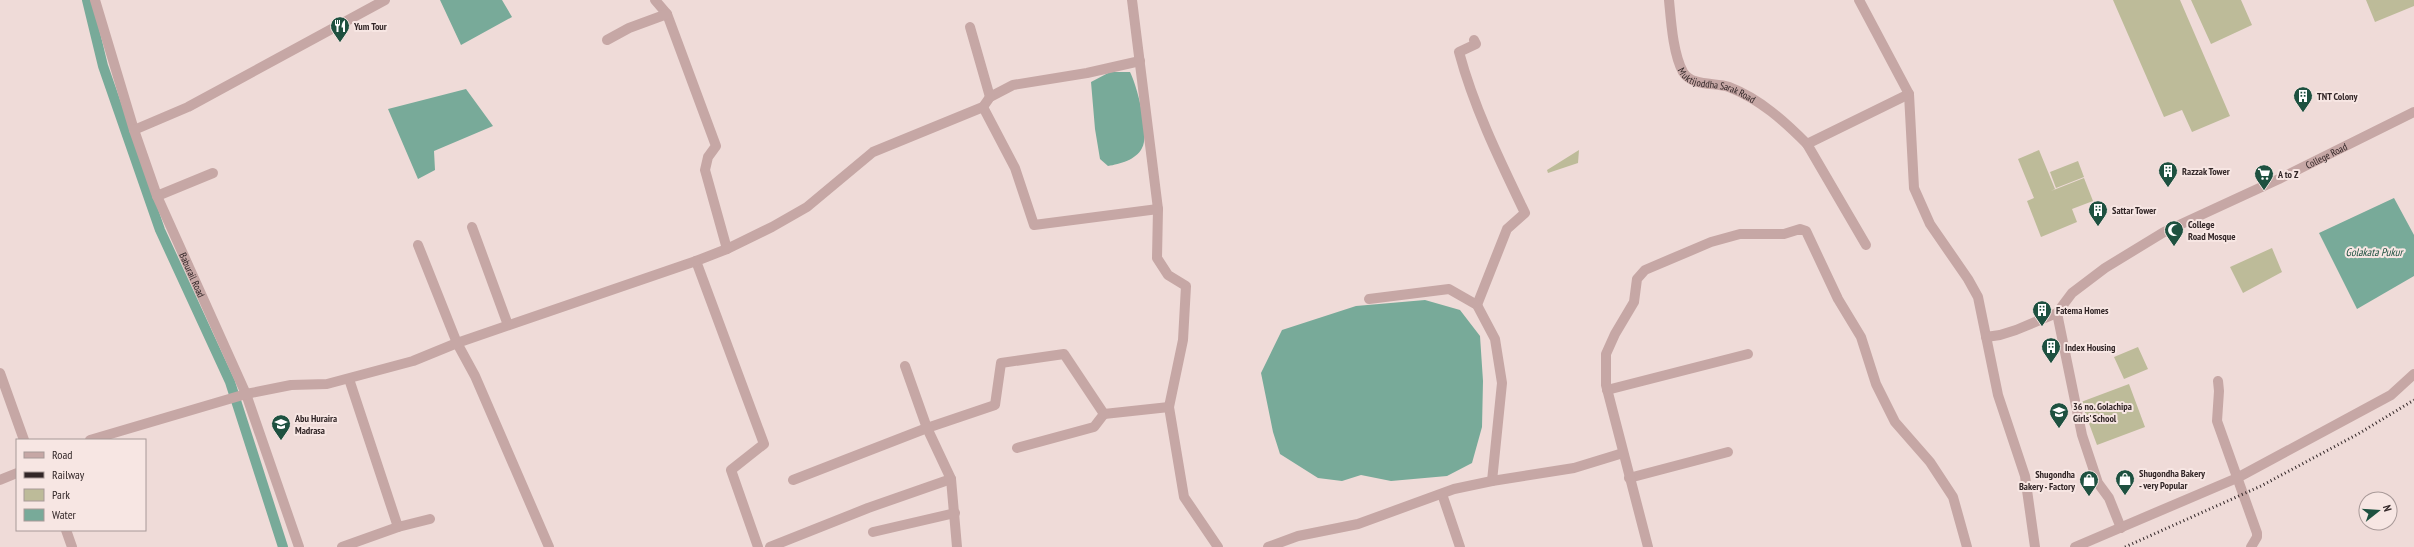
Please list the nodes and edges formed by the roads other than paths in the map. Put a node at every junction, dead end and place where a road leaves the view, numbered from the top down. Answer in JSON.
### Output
{"nodes":[{"id":1,"x":95,"y":0,"type":"edge"},
{"id":2,"x":385,"y":0,"type":"edge"},
{"id":3,"x":655,"y":0,"type":"edge"},
{"id":4,"x":1132,"y":0,"type":"edge"},
{"id":5,"x":1669,"y":0,"type":"edge"},
{"id":6,"x":1860,"y":0,"type":"edge"},
{"id":7,"x":667,"y":14,"type":"junction"},
{"id":8,"x":970,"y":27,"type":"dead end"},
{"id":9,"x":607,"y":40,"type":"dead end"},
{"id":10,"x":1474,"y":40,"type":"dead end"},
{"id":11,"x":1140,"y":61,"type":"junction"},
{"id":12,"x":1909,"y":94,"type":"junction"},
{"id":13,"x":990,"y":97,"type":"junction"},
{"id":14,"x":984,"y":107,"type":"junction"},
{"id":15,"x":2414,"y":112,"type":"edge"},
{"id":16,"x":134,"y":130,"type":"junction"},
{"id":17,"x":1807,"y":144,"type":"junction"},
{"id":18,"x":213,"y":173,"type":"dead end"},
{"id":19,"x":157,"y":196,"type":"junction"},
{"id":20,"x":1158,"y":209,"type":"junction"},
{"id":21,"x":472,"y":227,"type":"dead end"},
{"id":22,"x":418,"y":245,"type":"dead end"},
{"id":23,"x":1866,"y":245,"type":"dead end"},
{"id":24,"x":727,"y":248,"type":"junction"},
{"id":25,"x":696,"y":261,"type":"junction"},
{"id":26,"x":1369,"y":300,"type":"dead end"},
{"id":27,"x":1477,"y":305,"type":"junction"},
{"id":28,"x":2057,"y":313,"type":"junction"},
{"id":29,"x":508,"y":325,"type":"junction"},
{"id":30,"x":1986,"y":337,"type":"junction"},
{"id":31,"x":457,"y":343,"type":"junction"},
{"id":32,"x":1748,"y":354,"type":"dead end"},
{"id":33,"x":904,"y":366,"type":"dead end"},
{"id":34,"x":0,"y":373,"type":"edge"},
{"id":35,"x":2414,"y":374,"type":"edge"},
{"id":36,"x":349,"y":379,"type":"junction"},
{"id":37,"x":2218,"y":381,"type":"dead end"},
{"id":38,"x":1607,"y":390,"type":"junction"},
{"id":39,"x":245,"y":394,"type":"junction"},
{"id":40,"x":1169,"y":407,"type":"junction"},
{"id":41,"x":1104,"y":414,"type":"junction"},
{"id":42,"x":927,"y":428,"type":"junction"},
{"id":43,"x":24,"y":439,"type":"edge"},
{"id":44,"x":93,"y":439,"type":"edge"},
{"id":45,"x":1018,"y":448,"type":"dead end"},
{"id":46,"x":1728,"y":452,"type":"dead end"},
{"id":47,"x":1623,"y":453,"type":"junction"},
{"id":48,"x":16,"y":474,"type":"edge"},
{"id":49,"x":1629,"y":478,"type":"junction"},
{"id":50,"x":2237,"y":478,"type":"junction"},
{"id":51,"x":951,"y":479,"type":"junction"},
{"id":52,"x":0,"y":480,"type":"edge"},
{"id":53,"x":793,"y":480,"type":"dead end"},
{"id":54,"x":1492,"y":481,"type":"junction"},
{"id":55,"x":1442,"y":494,"type":"junction"},
{"id":56,"x":955,"y":513,"type":"junction"},
{"id":57,"x":430,"y":519,"type":"dead end"},
{"id":58,"x":398,"y":527,"type":"junction"},
{"id":59,"x":2121,"y":528,"type":"junction"},
{"id":60,"x":66,"y":531,"type":"edge"},
{"id":61,"x":873,"y":532,"type":"dead end"},
{"id":62,"x":72,"y":547,"type":"edge"},
{"id":63,"x":299,"y":547,"type":"edge"},
{"id":64,"x":342,"y":547,"type":"edge"},
{"id":65,"x":549,"y":547,"type":"edge"},
{"id":66,"x":758,"y":547,"type":"edge"},
{"id":67,"x":770,"y":547,"type":"edge"},
{"id":68,"x":957,"y":547,"type":"edge"},
{"id":69,"x":1218,"y":547,"type":"edge"},
{"id":70,"x":1268,"y":547,"type":"edge"},
{"id":71,"x":1460,"y":547,"type":"edge"},
{"id":72,"x":1648,"y":547,"type":"edge"},
{"id":73,"x":1967,"y":547,"type":"edge"},
{"id":74,"x":2036,"y":547,"type":"edge"},
{"id":75,"x":2075,"y":547,"type":"edge"},
{"id":76,"x":2251,"y":547,"type":"edge"}],
"edges":[{"from":1,"to":16,"type":"street","name":"Baburail Road"},
{"from":2,"to":16,"type":"street"},
{"from":3,"to":7,"type":"street"},
{"from":4,"to":11,"type":"street"},
{"from":5,"to":17,"type":"street","name":"Muktijoddha Sarak Road"},
{"from":6,"to":12,"type":"street"},
{"from":7,"to":9,"type":"street"},
{"from":7,"to":24,"type":"street"},
{"from":8,"to":13,"type":"street"},
{"from":10,"to":27,"type":"street"},
{"from":11,"to":13,"type":"street"},
{"from":11,"to":20,"type":"street"},
{"from":12,"to":17,"type":"street"},
{"from":12,"to":30,"type":"street"},
{"from":13,"to":14,"type":"street"},
{"from":14,"to":20,"type":"street"},
{"from":14,"to":24,"type":"street"},
{"from":15,"to":28,"type":"street","name":"College Road"},
{"from":16,"to":19,"type":"street","name":"Baburail Road"},
{"from":17,"to":23,"type":"street","name":"Muktijoddha Sarak Road"},
{"from":18,"to":19,"type":"street"},
{"from":19,"to":39,"type":"street","name":"Baburail Road"},
{"from":20,"to":40,"type":"street"},
{"from":21,"to":29,"type":"street"},
{"from":22,"to":31,"type":"street"},
{"from":24,"to":25,"type":"street"},
{"from":25,"to":29,"type":"street"},
{"from":25,"to":66,"type":"street"},
{"from":26,"to":27,"type":"street"},
{"from":27,"to":54,"type":"street"},
{"from":28,"to":30,"type":"street"},
{"from":28,"to":59,"type":"street"},
{"from":29,"to":31,"type":"street"},
{"from":30,"to":74,"type":"street"},
{"from":31,"to":36,"type":"street"},
{"from":31,"to":65,"type":"street"},
{"from":32,"to":38,"type":"street"},
{"from":33,"to":42,"type":"street"},
{"from":34,"to":43,"type":"street"},
{"from":35,"to":50,"type":"street"},
{"from":36,"to":39,"type":"street"},
{"from":36,"to":58,"type":"street"},
{"from":37,"to":50,"type":"street"},
{"from":38,"to":47,"type":"street"},
{"from":38,"to":73,"type":"street"},
{"from":39,"to":44,"type":"street"},
{"from":39,"to":63,"type":"street","name":"Baburail Road"},
{"from":40,"to":41,"type":"street"},
{"from":40,"to":69,"type":"street"},
{"from":41,"to":42,"type":"street"},
{"from":41,"to":45,"type":"street"},
{"from":42,"to":51,"type":"street"},
{"from":42,"to":53,"type":"street"},
{"from":46,"to":49,"type":"street"},
{"from":47,"to":49,"type":"street"},
{"from":47,"to":54,"type":"street"},
{"from":48,"to":52,"type":"street"},
{"from":49,"to":72,"type":"street"},
{"from":50,"to":59,"type":"street"},
{"from":50,"to":76,"type":"street"},
{"from":51,"to":56,"type":"street"},
{"from":51,"to":67,"type":"street"},
{"from":54,"to":55,"type":"street"},
{"from":55,"to":70,"type":"street"},
{"from":55,"to":71,"type":"street"},
{"from":56,"to":61,"type":"street"},
{"from":56,"to":68,"type":"street"},
{"from":57,"to":58,"type":"street"},
{"from":58,"to":64,"type":"street"},
{"from":59,"to":75,"type":"street"},
{"from":60,"to":62,"type":"street"}]}
